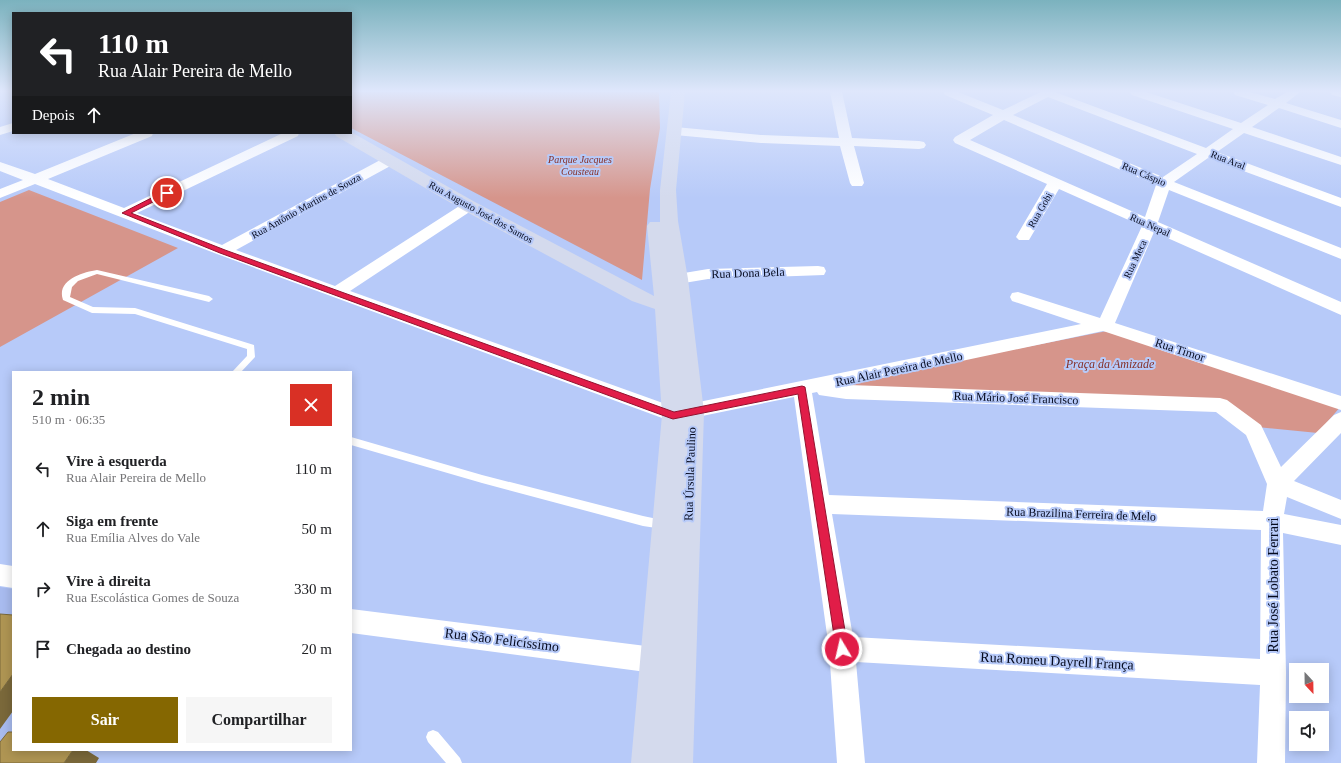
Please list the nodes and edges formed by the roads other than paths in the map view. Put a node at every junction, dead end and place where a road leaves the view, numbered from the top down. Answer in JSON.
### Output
{"nodes":[{"id":1,"x":660,"y":128,"type":"edge"},
{"id":2,"x":675,"y":128,"type":"edge"},
{"id":3,"x":843,"y":128,"type":"edge"},
{"id":4,"x":981,"y":128,"type":"edge"},
{"id":5,"x":1032,"y":128,"type":"edge"},
{"id":6,"x":1142,"y":128,"type":"edge"},
{"id":7,"x":1241,"y":128,"type":"edge"},
{"id":8,"x":1244,"y":128,"type":"edge"},
{"id":9,"x":675,"y":131,"type":"junction"},
{"id":10,"x":145,"y":134,"type":"edge"},
{"id":11,"x":291,"y":134,"type":"edge"},
{"id":12,"x":342,"y":134,"type":"edge"},
{"id":13,"x":846,"y":143,"type":"junction"},
{"id":14,"x":918,"y":145,"type":"dead end"},
{"id":15,"x":1206,"y":152,"type":"junction"},
{"id":16,"x":389,"y":161,"type":"junction"},
{"id":17,"x":1341,"y":161,"type":"edge"},
{"id":18,"x":0,"y":166,"type":"edge"},
{"id":19,"x":36,"y":179,"type":"junction"},
{"id":20,"x":857,"y":183,"type":"dead end"},
{"id":21,"x":1055,"y":183,"type":"junction"},
{"id":22,"x":1164,"y":183,"type":"junction"},
{"id":23,"x":0,"y":194,"type":"edge"},
{"id":24,"x":1341,"y":203,"type":"edge"},
{"id":25,"x":469,"y":206,"type":"junction"},
{"id":26,"x":125,"y":213,"type":"junction"},
{"id":27,"x":1150,"y":225,"type":"junction"},
{"id":28,"x":1024,"y":237,"type":"dead end"},
{"id":29,"x":223,"y":251,"type":"junction"},
{"id":30,"x":1341,"y":254,"type":"edge"},
{"id":31,"x":818,"y":271,"type":"dead end"},
{"id":32,"x":623,"y":289,"type":"junction"},
{"id":33,"x":337,"y":292,"type":"junction"},
{"id":34,"x":671,"y":293,"type":"junction"},
{"id":35,"x":1018,"y":296,"type":"dead end"},
{"id":36,"x":209,"y":299,"type":"dead end"},
{"id":37,"x":644,"y":299,"type":"junction"},
{"id":38,"x":1341,"y":309,"type":"edge"},
{"id":39,"x":1105,"y":325,"type":"junction"},
{"id":40,"x":667,"y":326,"type":"junction"},
{"id":41,"x":237,"y":371,"type":"edge"},
{"id":42,"x":807,"y":388,"type":"junction"},
{"id":43,"x":1341,"y":403,"type":"edge"},
{"id":44,"x":683,"y":413,"type":"junction"},
{"id":45,"x":1341,"y":420,"type":"edge"},
{"id":46,"x":352,"y":441,"type":"edge"},
{"id":47,"x":1278,"y":484,"type":"junction"},
{"id":48,"x":819,"y":504,"type":"junction"},
{"id":49,"x":1341,"y":510,"type":"edge"},
{"id":50,"x":1272,"y":521,"type":"junction"},
{"id":51,"x":664,"y":524,"type":"junction"},
{"id":52,"x":1341,"y":536,"type":"edge"},
{"id":53,"x":0,"y":575,"type":"edge"},
{"id":54,"x":12,"y":577,"type":"edge"},
{"id":55,"x":352,"y":620,"type":"edge"},
{"id":56,"x":842,"y":649,"type":"junction"},
{"id":57,"x":654,"y":660,"type":"junction"},
{"id":58,"x":1273,"y":673,"type":"junction"},
{"id":59,"x":433,"y":737,"type":"dead end"},
{"id":60,"x":455,"y":763,"type":"edge"},
{"id":61,"x":647,"y":763,"type":"edge"},
{"id":62,"x":678,"y":763,"type":"edge"},
{"id":63,"x":851,"y":763,"type":"edge"},
{"id":64,"x":1271,"y":763,"type":"edge"}],
"edges":[{"from":1,"to":34,"type":"main road","name":"Rua Úrsula Paulino"},
{"from":2,"to":9,"type":"main road","name":"Rua Úrsula Paulino"},
{"from":3,"to":13,"type":"street"},
{"from":4,"to":21,"type":"street","name":"Rua Nepal"},
{"from":5,"to":22,"type":"street","name":"Rua Cáspio"},
{"from":6,"to":15,"type":"street","name":"Rua Aral"},
{"from":7,"to":15,"type":"street"},
{"from":8,"to":17,"type":"street"},
{"from":9,"to":13,"type":"street"},
{"from":9,"to":34,"type":"main road","name":"Rua Úrsula Paulino"},
{"from":10,"to":19,"type":"street"},
{"from":11,"to":26,"type":"street"},
{"from":12,"to":16,"type":"main road","name":"Rua Augusto José dos Santos"},
{"from":13,"to":14,"type":"street"},
{"from":13,"to":20,"type":"street"},
{"from":15,"to":22,"type":"street"},
{"from":15,"to":24,"type":"street","name":"Rua Aral"},
{"from":16,"to":25,"type":"main road","name":"Rua Augusto José dos Santos"},
{"from":16,"to":29,"type":"street","name":"Rua Antônio Martins de Souza"},
{"from":18,"to":19,"type":"street"},
{"from":19,"to":23,"type":"street"},
{"from":19,"to":26,"type":"street"},
{"from":21,"to":27,"type":"street","name":"Rua Nepal"},
{"from":21,"to":28,"type":"street","name":"Rua Gobi"},
{"from":22,"to":27,"type":"street","name":"Rua Meca"},
{"from":22,"to":30,"type":"street","name":"Rua Cáspio"},
{"from":25,"to":32,"type":"main road","name":"Rua Augusto José dos Santos"},
{"from":25,"to":33,"type":"street"},
{"from":26,"to":29,"type":"street"},
{"from":27,"to":38,"type":"street","name":"Rua Nepal"},
{"from":27,"to":39,"type":"street","name":"Rua Meca"},
{"from":29,"to":33,"type":"street"},
{"from":31,"to":34,"type":"street","name":"Rua Dona Bela"},
{"from":32,"to":34,"type":"main road"},
{"from":32,"to":37,"type":"main road","name":"Rua Augusto José dos Santos"},
{"from":33,"to":44,"type":"street"},
{"from":34,"to":37,"type":"main road","name":"Rua Augusto José dos Santos"},
{"from":34,"to":40,"type":"main road","name":"Rua Úrsula Paulino"},
{"from":34,"to":44,"type":"main road","name":"Rua Úrsula Paulino"},
{"from":35,"to":39,"type":"street","name":"Rua Timor"},
{"from":36,"to":41,"type":"lane"},
{"from":37,"to":40,"type":"main road"},
{"from":39,"to":42,"type":"street","name":"Rua Alair Pereira de Mello"},
{"from":39,"to":43,"type":"street","name":"Rua Timor"},
{"from":40,"to":44,"type":"main road","name":"Rua Úrsula Paulino"},
{"from":42,"to":44,"type":"street","name":"Rua Alair Pereira de Mello"},
{"from":42,"to":47,"type":"street","name":"Rua Mário José Francisco"},
{"from":42,"to":48,"type":"street"},
{"from":44,"to":51,"type":"main road","name":"Rua Úrsula Paulino"},
{"from":44,"to":62,"type":"main road","name":"Rua Úrsula Paulino"},
{"from":45,"to":47,"type":"street"},
{"from":46,"to":51,"type":"lane"},
{"from":47,"to":49,"type":"street"},
{"from":47,"to":50,"type":"street","name":"Rua José Lobato Ferrari"},
{"from":48,"to":50,"type":"street","name":"Rua Brazilina Ferreira de Melo"},
{"from":48,"to":56,"type":"street"},
{"from":50,"to":52,"type":"street","name":"Rua Brazilina Ferreira de Melo"},
{"from":50,"to":58,"type":"street","name":"Rua José Lobato Ferrari"},
{"from":51,"to":57,"type":"main road","name":"Rua Úrsula Paulino"},
{"from":53,"to":54,"type":"street"},
{"from":55,"to":57,"type":"street","name":"Rua São Felicíssimo"},
{"from":56,"to":58,"type":"street","name":"Rua Romeu Dayrell França"},
{"from":56,"to":63,"type":"street"},
{"from":57,"to":61,"type":"main road","name":"Rua Úrsula Paulino"},
{"from":58,"to":64,"type":"street","name":"Rua José Lobato Ferrari"},
{"from":59,"to":60,"type":"lane"}]}
